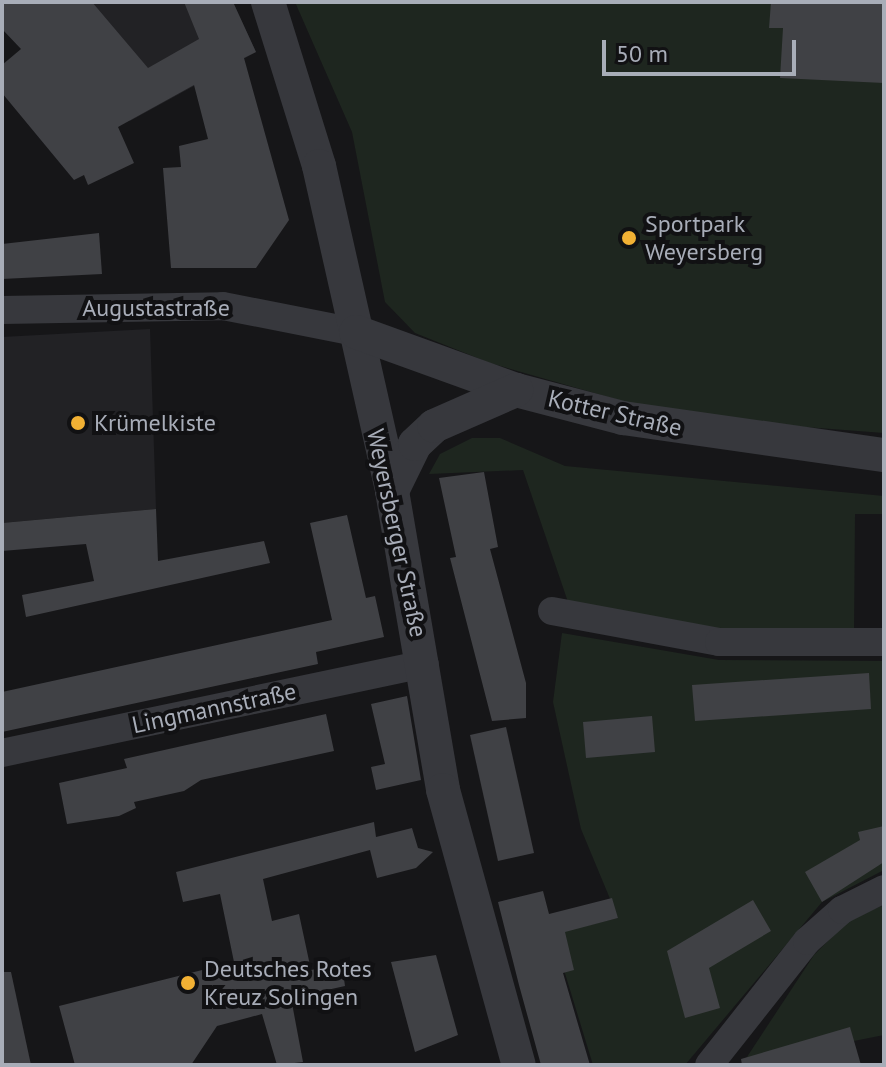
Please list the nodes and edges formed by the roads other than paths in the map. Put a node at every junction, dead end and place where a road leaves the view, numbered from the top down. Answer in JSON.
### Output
{"nodes":[{"id":1,"x":268,"y":2,"type":"edge"},
{"id":2,"x":2,"y":310,"type":"edge"},
{"id":3,"x":356,"y":332,"type":"junction"},
{"id":4,"x":516,"y":390,"type":"junction"},
{"id":5,"x":884,"y":455,"type":"edge"},
{"id":6,"x":392,"y":491,"type":"junction"},
{"id":7,"x":552,"y":611,"type":"dead end"},
{"id":8,"x":884,"y":642,"type":"edge"},
{"id":9,"x":425,"y":664,"type":"junction"},
{"id":10,"x":2,"y":753,"type":"edge"},
{"id":11,"x":884,"y":889,"type":"edge"},
{"id":12,"x":519,"y":1065,"type":"edge"},
{"id":13,"x":709,"y":1065,"type":"edge"}],
"edges":[{"from":1,"to":3,"type":"street","name":"Weyersberger Straße"},
{"from":2,"to":3,"type":"street","name":"Augustastraße"},
{"from":3,"to":4,"type":"street","name":"Kotter Straße"},
{"from":3,"to":6,"type":"street","name":"Weyersberger Straße"},
{"from":4,"to":5,"type":"street","name":"Kotter Straße"},
{"from":4,"to":6,"type":"street"},
{"from":6,"to":9,"type":"street","name":"Weyersberger Straße"},
{"from":7,"to":8,"type":"street"},
{"from":9,"to":10,"type":"street","name":"Lingmannstraße"},
{"from":9,"to":12,"type":"street","name":"Weyersberger Straße"},
{"from":11,"to":13,"type":"street"}]}
